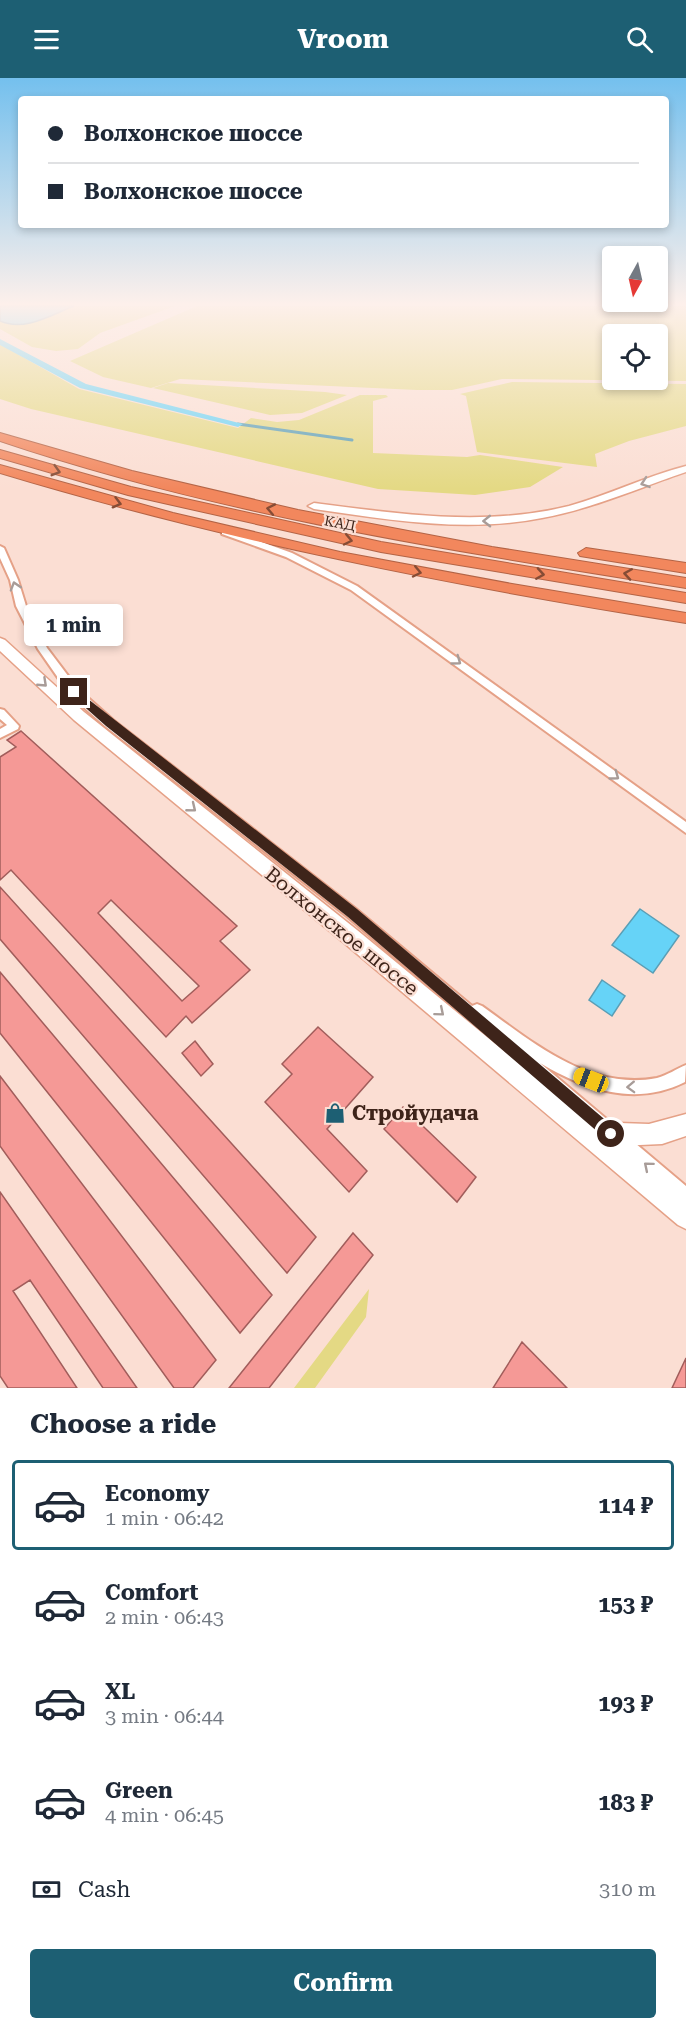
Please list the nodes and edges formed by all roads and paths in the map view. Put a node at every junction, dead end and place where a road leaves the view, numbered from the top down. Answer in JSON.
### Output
{"nodes":[{"id":1,"x":0,"y":428,"type":"edge"},
{"id":2,"x":0,"y":437,"type":"edge"},
{"id":3,"x":0,"y":454,"type":"edge"},
{"id":4,"x":0,"y":469,"type":"edge"},
{"id":5,"x":686,"y":469,"type":"edge"},
{"id":6,"x":314,"y":506,"type":"junction"},
{"id":7,"x":216,"y":529,"type":"junction"},
{"id":8,"x":0,"y":548,"type":"edge"},
{"id":9,"x":686,"y":568,"type":"edge"},
{"id":10,"x":686,"y":583,"type":"edge"},
{"id":11,"x":686,"y":597,"type":"edge"},
{"id":12,"x":686,"y":618,"type":"edge"},
{"id":13,"x":0,"y":643,"type":"edge"},
{"id":14,"x":0,"y":713,"type":"edge"},
{"id":15,"x":0,"y":734,"type":"edge"},
{"id":16,"x":686,"y":828,"type":"edge"},
{"id":17,"x":429,"y":977,"type":"junction"},
{"id":18,"x":686,"y":1072,"type":"edge"},
{"id":19,"x":686,"y":1125,"type":"edge"},
{"id":20,"x":585,"y":1133,"type":"junction"},
{"id":21,"x":611,"y":1134,"type":"junction"},
{"id":22,"x":686,"y":1197,"type":"edge"},
{"id":23,"x":686,"y":1216,"type":"edge"}],
"edges":[{"from":1,"to":6,"type":"highway"},
{"from":10,"to":2,"type":"highway","name":"КАД","one_way":true},
{"from":3,"to":11,"type":"highway","name":"КАД","one_way":true},
{"from":4,"to":7,"type":"highway","one_way":true},
{"from":5,"to":6,"type":"main road","one_way":true},
{"from":6,"to":9,"type":"highway"},
{"from":7,"to":12,"type":"highway","one_way":true},
{"from":7,"to":16,"type":"street","one_way":true},
{"from":17,"to":8,"type":"street","name":"Волхонское шоссе","one_way":true},
{"from":13,"to":20,"type":"main road","name":"Волхонское шоссе","one_way":true},
{"from":14,"to":15,"type":"street"},
{"from":18,"to":17,"type":"street","one_way":true},
{"from":17,"to":21,"type":"street","name":"Волхонское шоссе"},
{"from":19,"to":21,"type":"main road"},
{"from":20,"to":21,"type":"main road"},
{"from":20,"to":23,"type":"main road","name":"Волхонское шоссе"},
{"from":22,"to":21,"type":"street","name":"Волхонское шоссе","one_way":true}]}
